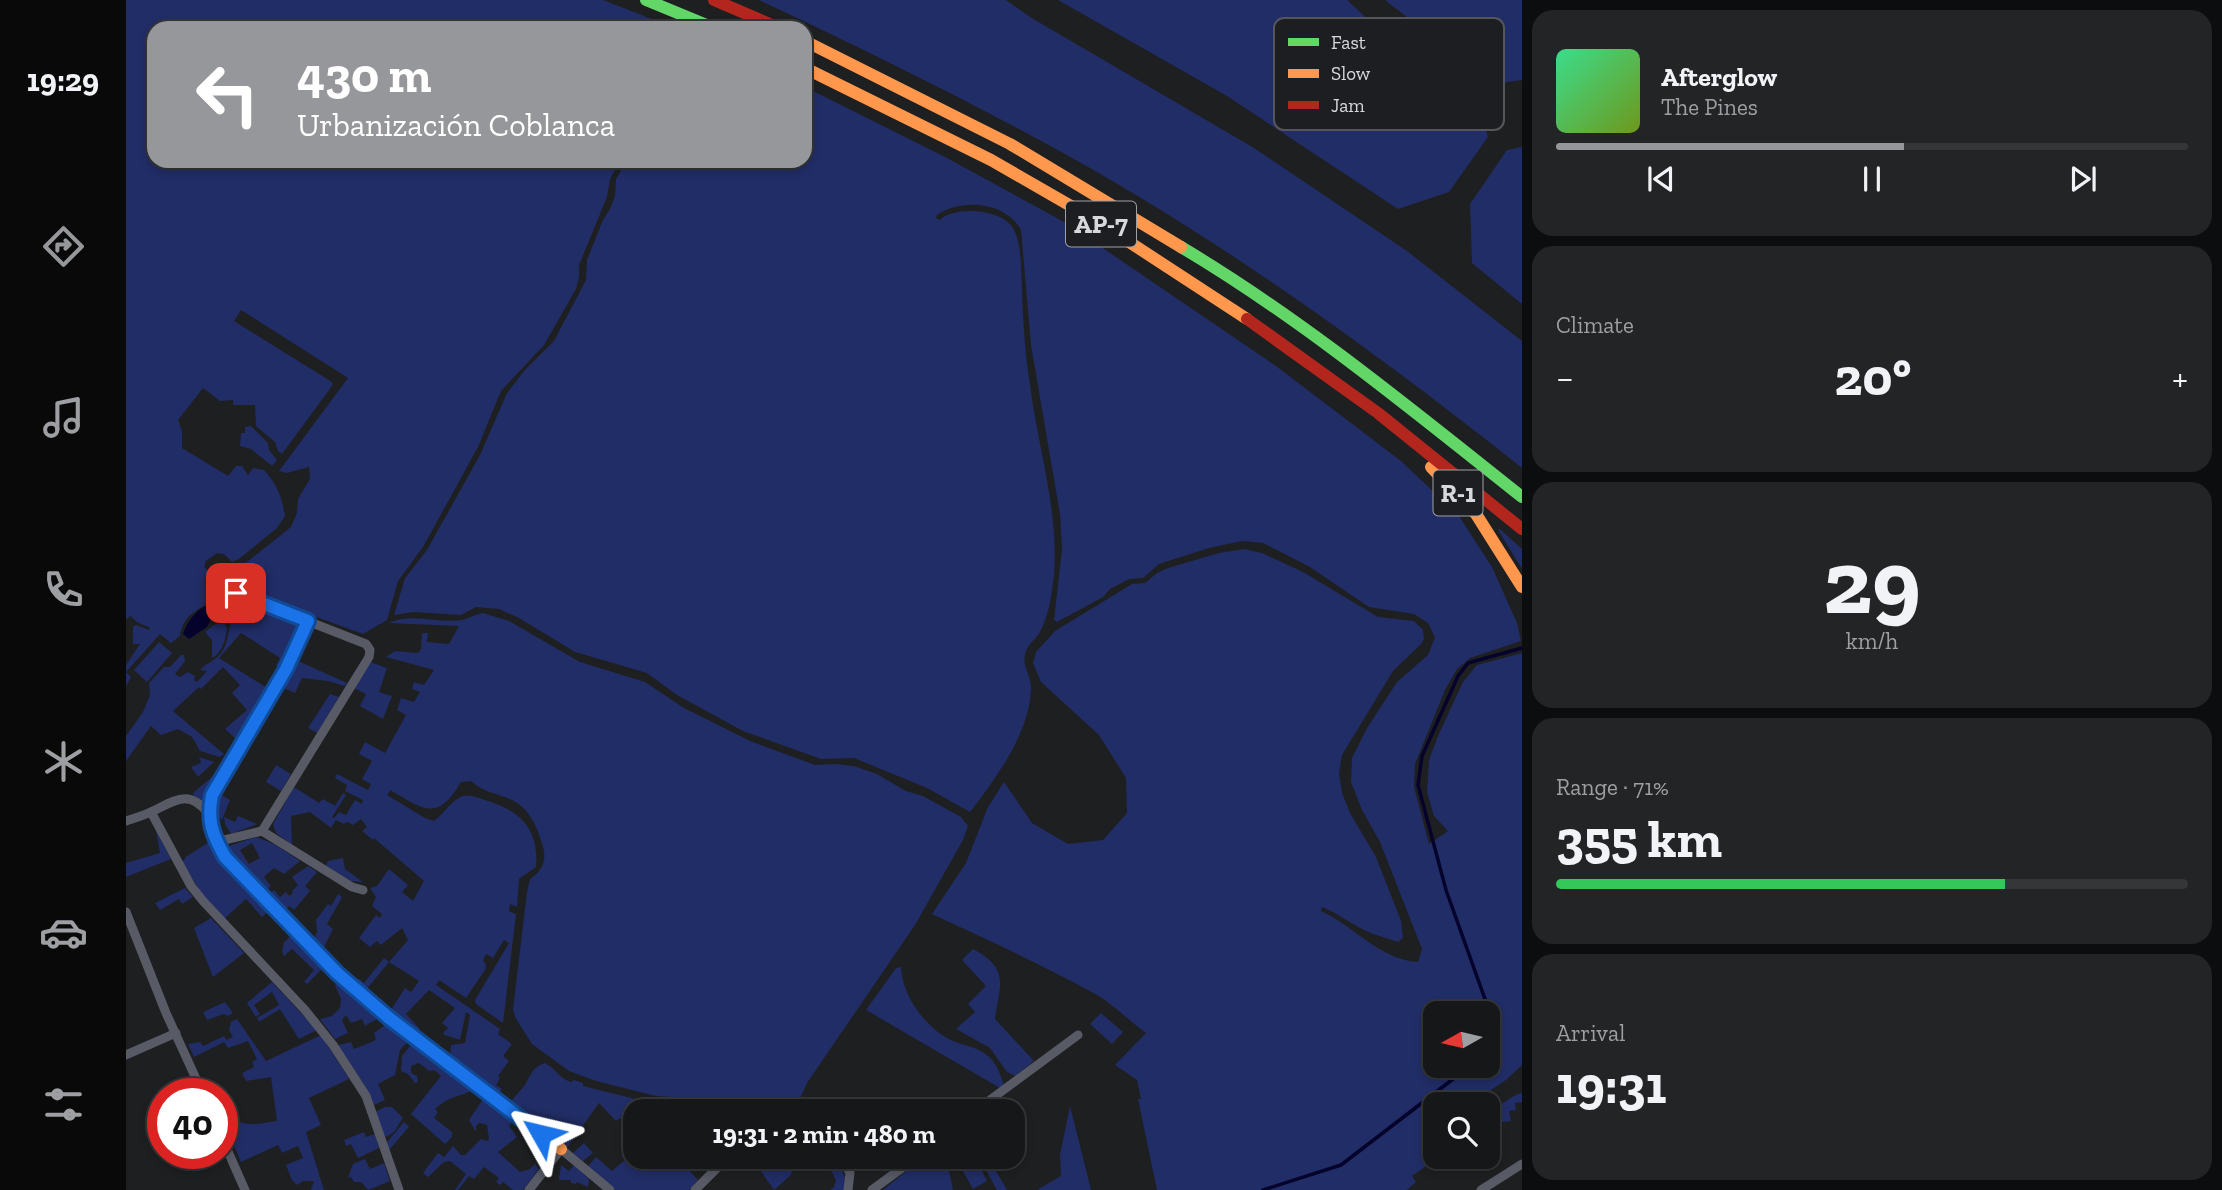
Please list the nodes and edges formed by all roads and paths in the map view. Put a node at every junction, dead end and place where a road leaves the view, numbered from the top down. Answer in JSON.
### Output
{"nodes":[{"id":1,"x":646,"y":0,"type":"edge"},
{"id":2,"x":714,"y":0,"type":"edge"},
{"id":3,"x":697,"y":21,"type":"edge"},
{"id":4,"x":763,"y":21,"type":"edge"},
{"id":5,"x":812,"y":45,"type":"edge"},
{"id":6,"x":812,"y":71,"type":"edge"},
{"id":7,"x":1358,"y":367,"type":"junction"},
{"id":8,"x":1378,"y":413,"type":"junction"},
{"id":9,"x":1522,"y":482,"type":"edge"},
{"id":10,"x":1522,"y":497,"type":"edge"},
{"id":11,"x":1522,"y":529,"type":"edge"},
{"id":12,"x":1522,"y":587,"type":"edge"},
{"id":13,"x":236,"y":593,"type":"dead end"},
{"id":14,"x":308,"y":621,"type":"junction"},
{"id":15,"x":151,"y":812,"type":"junction"},
{"id":16,"x":208,"y":813,"type":"junction"},
{"id":17,"x":126,"y":821,"type":"edge"},
{"id":18,"x":262,"y":831,"type":"junction"},
{"id":19,"x":216,"y":842,"type":"junction"},
{"id":20,"x":363,"y":890,"type":"dead end"},
{"id":21,"x":126,"y":912,"type":"edge"},
{"id":22,"x":176,"y":1033,"type":"junction"},
{"id":23,"x":1078,"y":1035,"type":"dead end"},
{"id":24,"x":126,"y":1055,"type":"edge"},
{"id":25,"x":196,"y":1078,"type":"edge"},
{"id":26,"x":991,"y":1099,"type":"edge"},
{"id":27,"x":561,"y":1149,"type":"junction"},
{"id":28,"x":1522,"y":1164,"type":"edge"},
{"id":29,"x":236,"y":1169,"type":"edge"},
{"id":30,"x":716,"y":1169,"type":"edge"},
{"id":31,"x":848,"y":1169,"type":"edge"},
{"id":32,"x":901,"y":1169,"type":"edge"},
{"id":33,"x":245,"y":1190,"type":"edge"},
{"id":34,"x":399,"y":1190,"type":"edge"},
{"id":35,"x":529,"y":1190,"type":"edge"},
{"id":36,"x":610,"y":1190,"type":"edge"},
{"id":37,"x":695,"y":1190,"type":"edge"},
{"id":38,"x":848,"y":1190,"type":"edge"},
{"id":39,"x":872,"y":1190,"type":"edge"},
{"id":40,"x":1481,"y":1190,"type":"edge"}],
"edges":[{"from":1,"to":3,"type":"main road"},
{"from":2,"to":4,"type":"main road"},
{"from":5,"to":7,"type":"main road","number":"AP-7"},
{"from":6,"to":8,"type":"main road","number":"AP-7"},
{"from":7,"to":9,"type":"main road"},
{"from":7,"to":10,"type":"main road","number":"AP-7"},
{"from":8,"to":11,"type":"main road","number":"AP-7"},
{"from":8,"to":12,"type":"main road","number":"R-1"},
{"from":13,"to":14,"type":"street"},
{"from":14,"to":16,"type":"main road"},
{"from":14,"to":18,"type":"street"},
{"from":15,"to":16,"type":"street"},
{"from":15,"to":17,"type":"street"},
{"from":15,"to":34,"type":"street"},
{"from":16,"to":19,"type":"main road"},
{"from":18,"to":19,"type":"street"},
{"from":18,"to":20,"type":"street"},
{"from":19,"to":27,"type":"main road"},
{"from":21,"to":22,"type":"street"},
{"from":22,"to":24,"type":"street"},
{"from":22,"to":25,"type":"street"},
{"from":23,"to":26,"type":"street"},
{"from":27,"to":35,"type":"street"},
{"from":27,"to":36,"type":"street"},
{"from":28,"to":40,"type":"street"},
{"from":29,"to":33,"type":"street"},
{"from":30,"to":37,"type":"street"},
{"from":31,"to":38,"type":"street"},
{"from":32,"to":39,"type":"street"}]}
